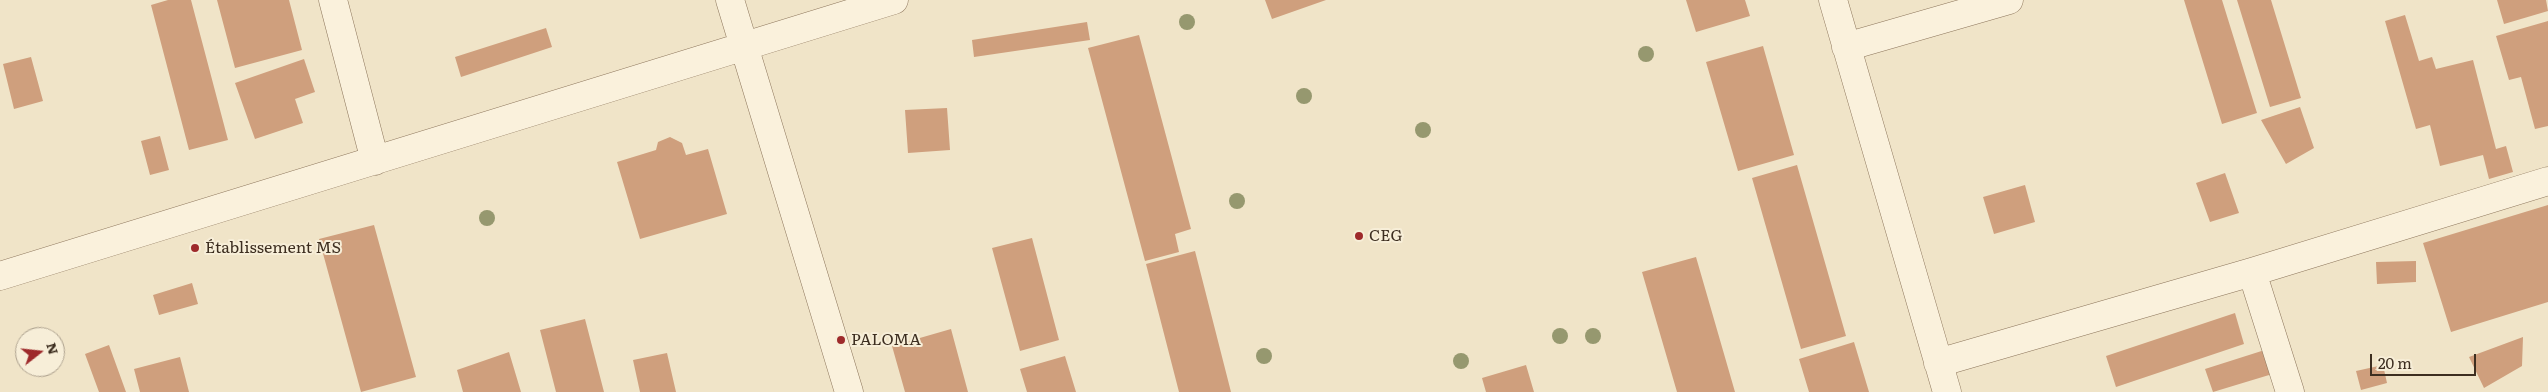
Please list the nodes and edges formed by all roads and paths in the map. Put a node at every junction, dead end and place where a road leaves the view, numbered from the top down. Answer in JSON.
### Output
{"nodes":[{"id":1,"x":333,"y":0,"type":"edge"},
{"id":2,"x":730,"y":0,"type":"edge"},
{"id":3,"x":894,"y":0,"type":"edge"},
{"id":4,"x":1833,"y":0,"type":"edge"},
{"id":5,"x":2009,"y":0,"type":"edge"},
{"id":6,"x":743,"y":47,"type":"junction"},
{"id":7,"x":1846,"y":47,"type":"junction"},
{"id":8,"x":375,"y":161,"type":"junction"},
{"id":9,"x":2548,"y":181,"type":"edge"},
{"id":10,"x":2252,"y":272,"type":"junction"},
{"id":11,"x":0,"y":276,"type":"edge"},
{"id":12,"x":1938,"y":363,"type":"junction"},
{"id":13,"x":849,"y":392,"type":"edge"},
{"id":14,"x":1947,"y":392,"type":"edge"},
{"id":15,"x":2290,"y":392,"type":"edge"}],
"edges":[{"from":1,"to":8,"type":"street"},
{"from":2,"to":6,"type":"street"},
{"from":3,"to":6,"type":"street"},
{"from":4,"to":7,"type":"street"},
{"from":5,"to":7,"type":"street"},
{"from":6,"to":8,"type":"street"},
{"from":6,"to":13,"type":"street"},
{"from":7,"to":12,"type":"street"},
{"from":8,"to":11,"type":"street"},
{"from":9,"to":10,"type":"street"},
{"from":10,"to":12,"type":"street"},
{"from":10,"to":15,"type":"street"},
{"from":12,"to":14,"type":"street"}]}
